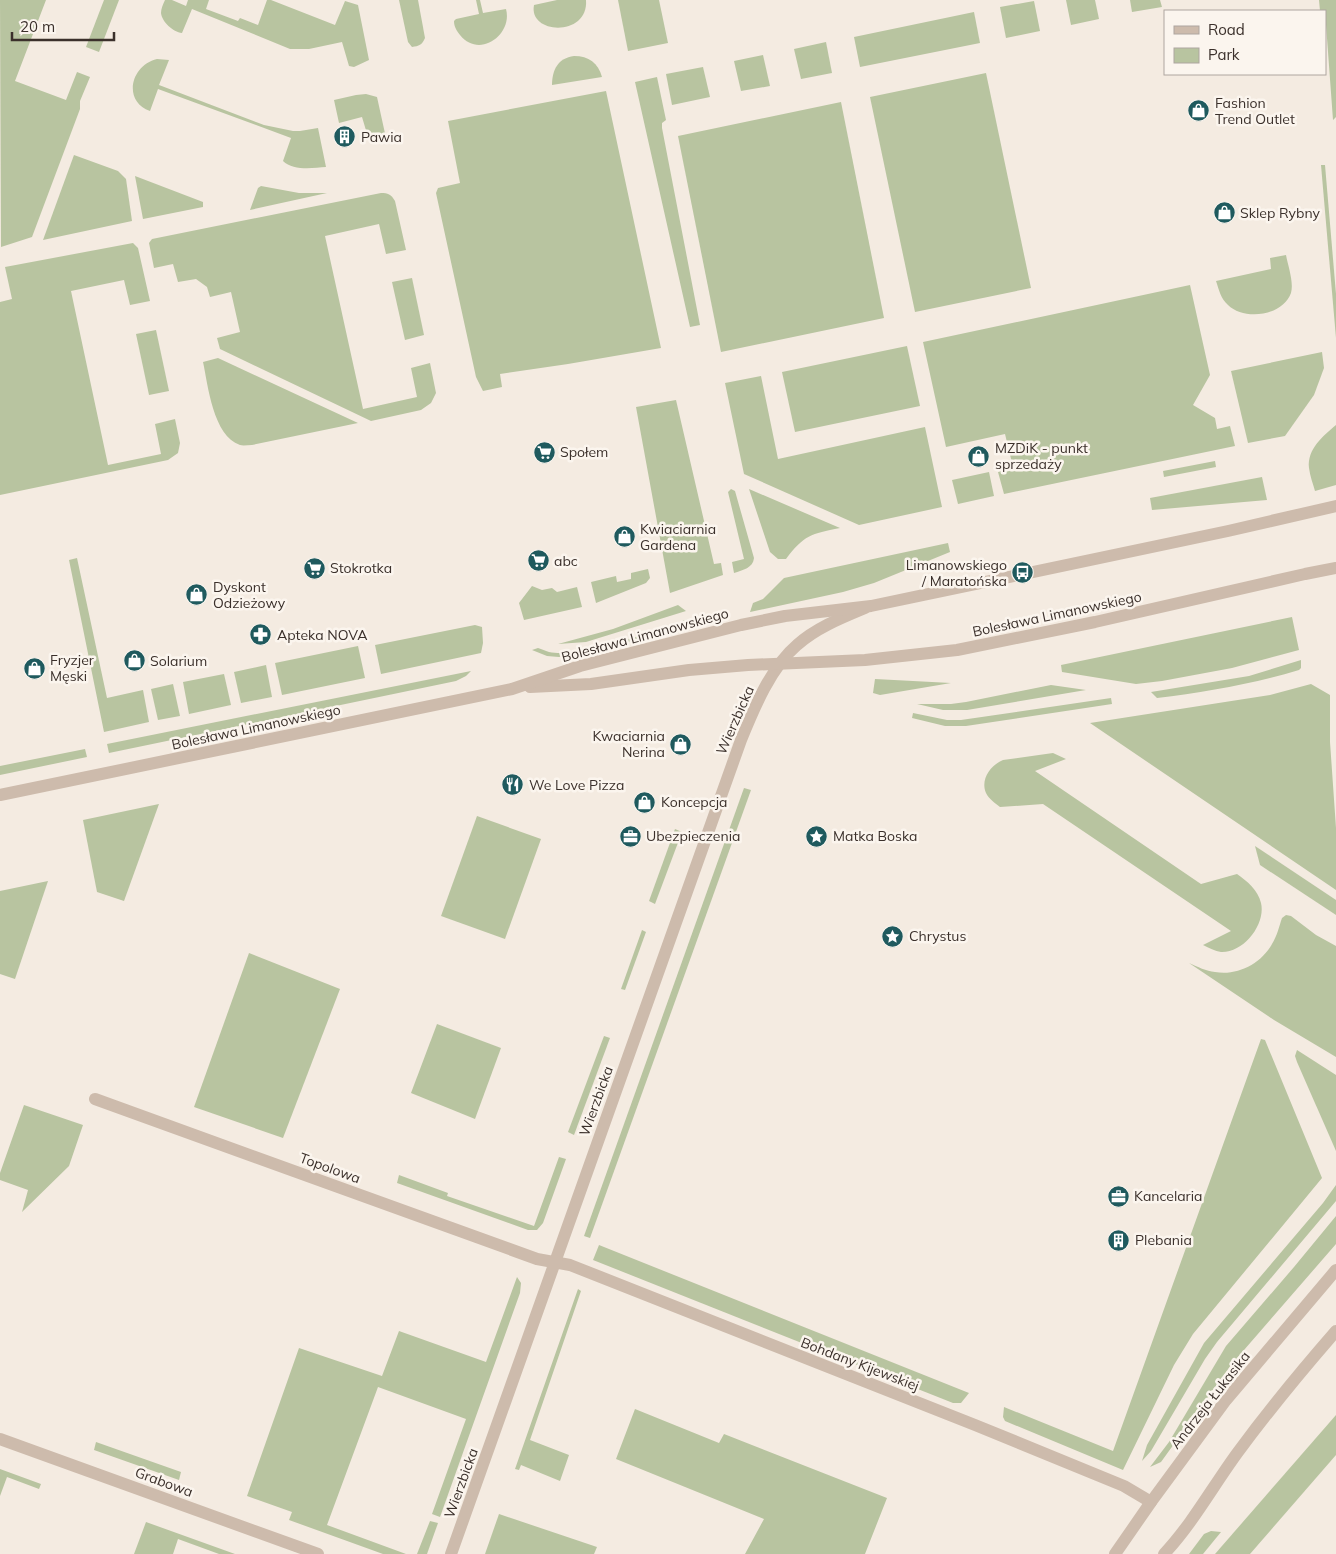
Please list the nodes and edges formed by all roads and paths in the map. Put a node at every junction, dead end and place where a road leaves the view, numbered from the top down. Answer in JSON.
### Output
{"nodes":[{"id":1,"x":1336,"y":506,"type":"edge"},
{"id":2,"x":1336,"y":568,"type":"edge"},
{"id":3,"x":871,"y":606,"type":"junction"},
{"id":4,"x":780,"y":663,"type":"junction"},
{"id":5,"x":517,"y":688,"type":"junction"},
{"id":6,"x":0,"y":795,"type":"edge"},
{"id":7,"x":95,"y":1098,"type":"dead end"},
{"id":8,"x":555,"y":1263,"type":"junction"},
{"id":9,"x":1336,"y":1270,"type":"edge"},
{"id":10,"x":1336,"y":1330,"type":"edge"},
{"id":11,"x":0,"y":1439,"type":"edge"},
{"id":12,"x":1151,"y":1502,"type":"junction"},
{"id":13,"x":318,"y":1554,"type":"edge"},
{"id":14,"x":451,"y":1554,"type":"edge"},
{"id":15,"x":1115,"y":1554,"type":"edge"},
{"id":16,"x":1164,"y":1554,"type":"edge"}],
"edges":[{"from":1,"to":3,"type":"street","name":"Bolesława Limanowskiego"},
{"from":2,"to":4,"type":"street","name":"Bolesława Limanowskiego"},
{"from":3,"to":4,"type":"street","name":"Bolesława Limanowskiego"},
{"from":3,"to":5,"type":"street","name":"Bolesława Limanowskiego"},
{"from":4,"to":5,"type":"street","name":"Bolesława Limanowskiego"},
{"from":4,"to":8,"type":"street","name":"Wierzbicka"},
{"from":5,"to":6,"type":"street","name":"Bolesława Limanowskiego"},
{"from":7,"to":8,"type":"street","name":"Topolowa"},
{"from":8,"to":12,"type":"street","name":"Bohdany Kijewskiej"},
{"from":8,"to":14,"type":"street","name":"Wierzbicka"},
{"from":9,"to":12,"type":"street","name":"Andrzeja Łukasika"},
{"from":10,"to":16,"type":"street"},
{"from":11,"to":13,"type":"street","name":"Grabowa"},
{"from":12,"to":15,"type":"street","name":"Andrzeja Łukasika"}]}
